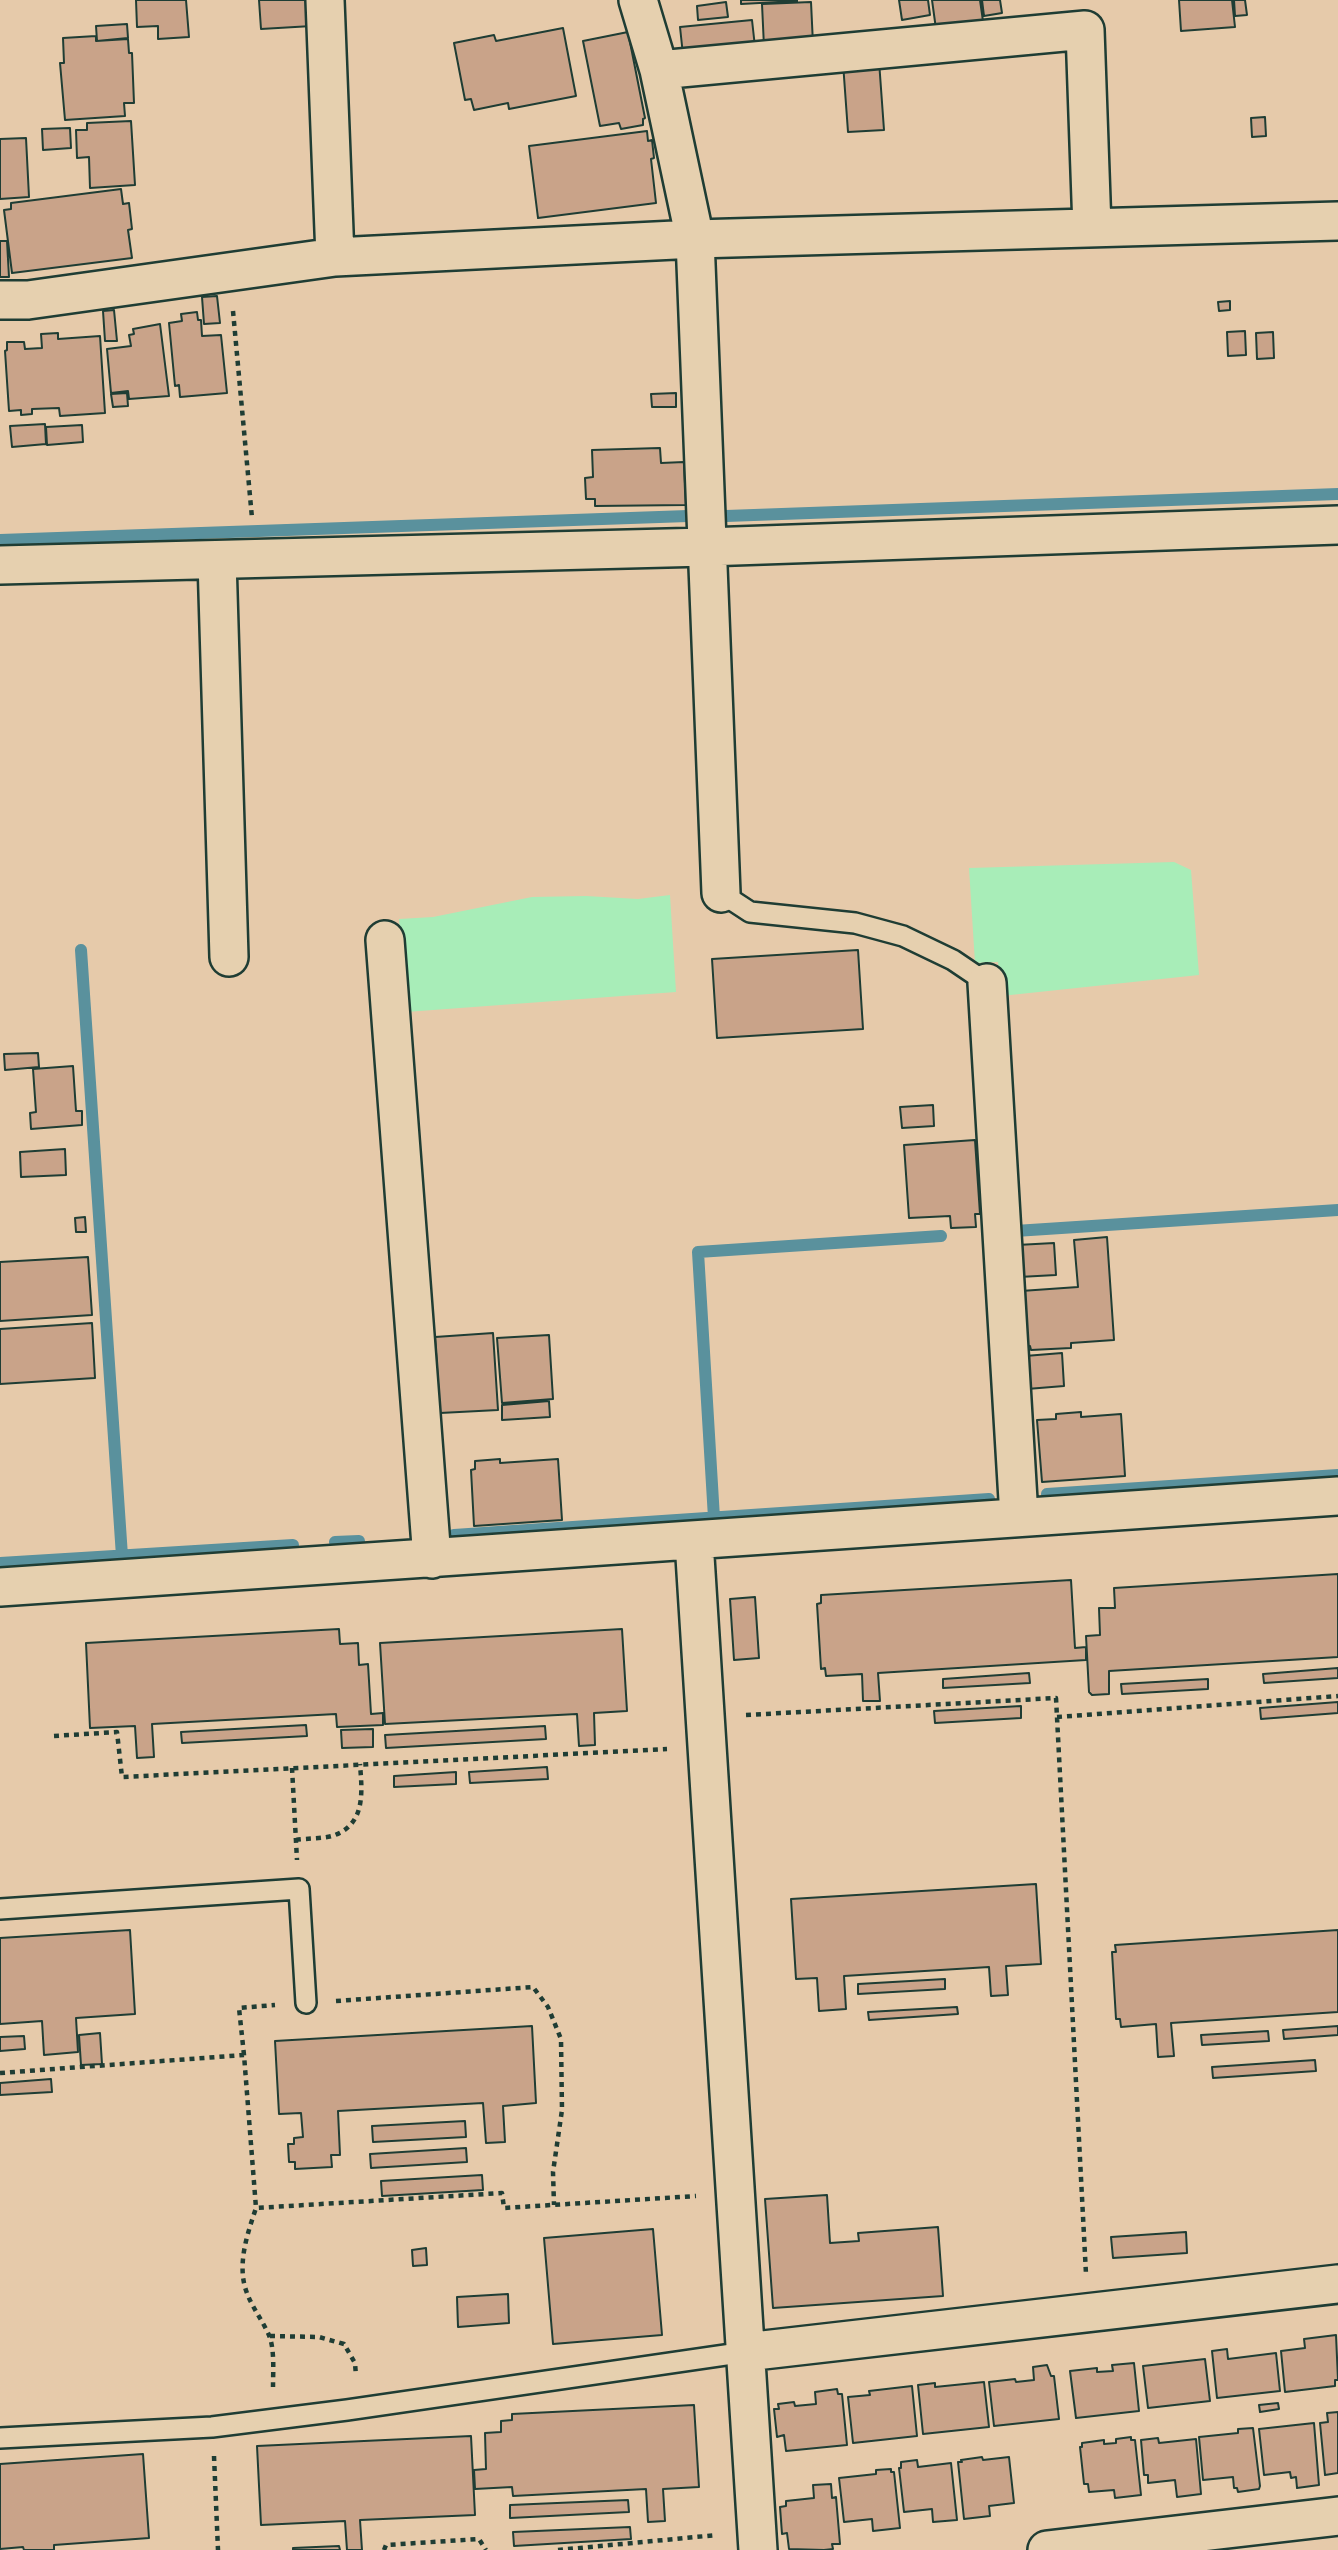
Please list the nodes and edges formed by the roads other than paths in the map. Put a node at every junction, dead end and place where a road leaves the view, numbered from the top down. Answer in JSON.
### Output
{"nodes":[{"id":1,"x":325,"y":0,"type":"edge"},
{"id":2,"x":638,"y":0,"type":"edge"},
{"id":3,"x":659,"y":70,"type":"junction"},
{"id":4,"x":1338,"y":221,"type":"edge"},
{"id":5,"x":1092,"y":228,"type":"junction"},
{"id":6,"x":695,"y":239,"type":"junction"},
{"id":7,"x":335,"y":257,"type":"junction"},
{"id":8,"x":0,"y":300,"type":"edge"},
{"id":9,"x":1338,"y":525,"type":"edge"},
{"id":10,"x":706,"y":547,"type":"junction"},
{"id":11,"x":216,"y":560,"type":"junction"},
{"id":12,"x":0,"y":565,"type":"edge"},
{"id":13,"x":721,"y":893,"type":"joint"},
{"id":14,"x":386,"y":940,"type":"dead end"},
{"id":15,"x":229,"y":957,"type":"dead end"},
{"id":16,"x":987,"y":983,"type":"joint"},
{"id":17,"x":1338,"y":1496,"type":"edge"},
{"id":18,"x":1019,"y":1517,"type":"junction"},
{"id":19,"x":694,"y":1541,"type":"junction"},
{"id":20,"x":432,"y":1559,"type":"junction"},
{"id":21,"x":0,"y":1587,"type":"edge"},
{"id":22,"x":0,"y":1909,"type":"edge"},
{"id":23,"x":306,"y":2003,"type":"road end"},
{"id":24,"x":1338,"y":2284,"type":"edge"},
{"id":25,"x":746,"y":2352,"type":"junction"},
{"id":26,"x":0,"y":2438,"type":"edge"},
{"id":27,"x":1338,"y":2516,"type":"edge"},
{"id":28,"x":757,"y":2540,"type":"edge"},
{"id":29,"x":1047,"y":2550,"type":"edge"}],
"edges":[{"from":1,"to":7,"type":"street"},
{"from":2,"to":3,"type":"street"},
{"from":3,"to":5,"type":"street"},
{"from":3,"to":6,"type":"street"},
{"from":4,"to":5,"type":"street"},
{"from":5,"to":6,"type":"street"},
{"from":6,"to":7,"type":"street"},
{"from":6,"to":10,"type":"street"},
{"from":7,"to":8,"type":"street"},
{"from":9,"to":10,"type":"street"},
{"from":10,"to":11,"type":"street"},
{"from":10,"to":13,"type":"street"},
{"from":11,"to":12,"type":"street"},
{"from":11,"to":15,"type":"street"},
{"from":13,"to":16,"type":"lane"},
{"from":14,"to":20,"type":"street"},
{"from":16,"to":18,"type":"street"},
{"from":17,"to":18,"type":"street"},
{"from":18,"to":19,"type":"street"},
{"from":19,"to":20,"type":"street"},
{"from":19,"to":25,"type":"street"},
{"from":20,"to":21,"type":"street"},
{"from":22,"to":23,"type":"lane"},
{"from":24,"to":25,"type":"street"},
{"from":25,"to":26,"type":"lane"},
{"from":25,"to":28,"type":"street"},
{"from":27,"to":29,"type":"street"}]}
